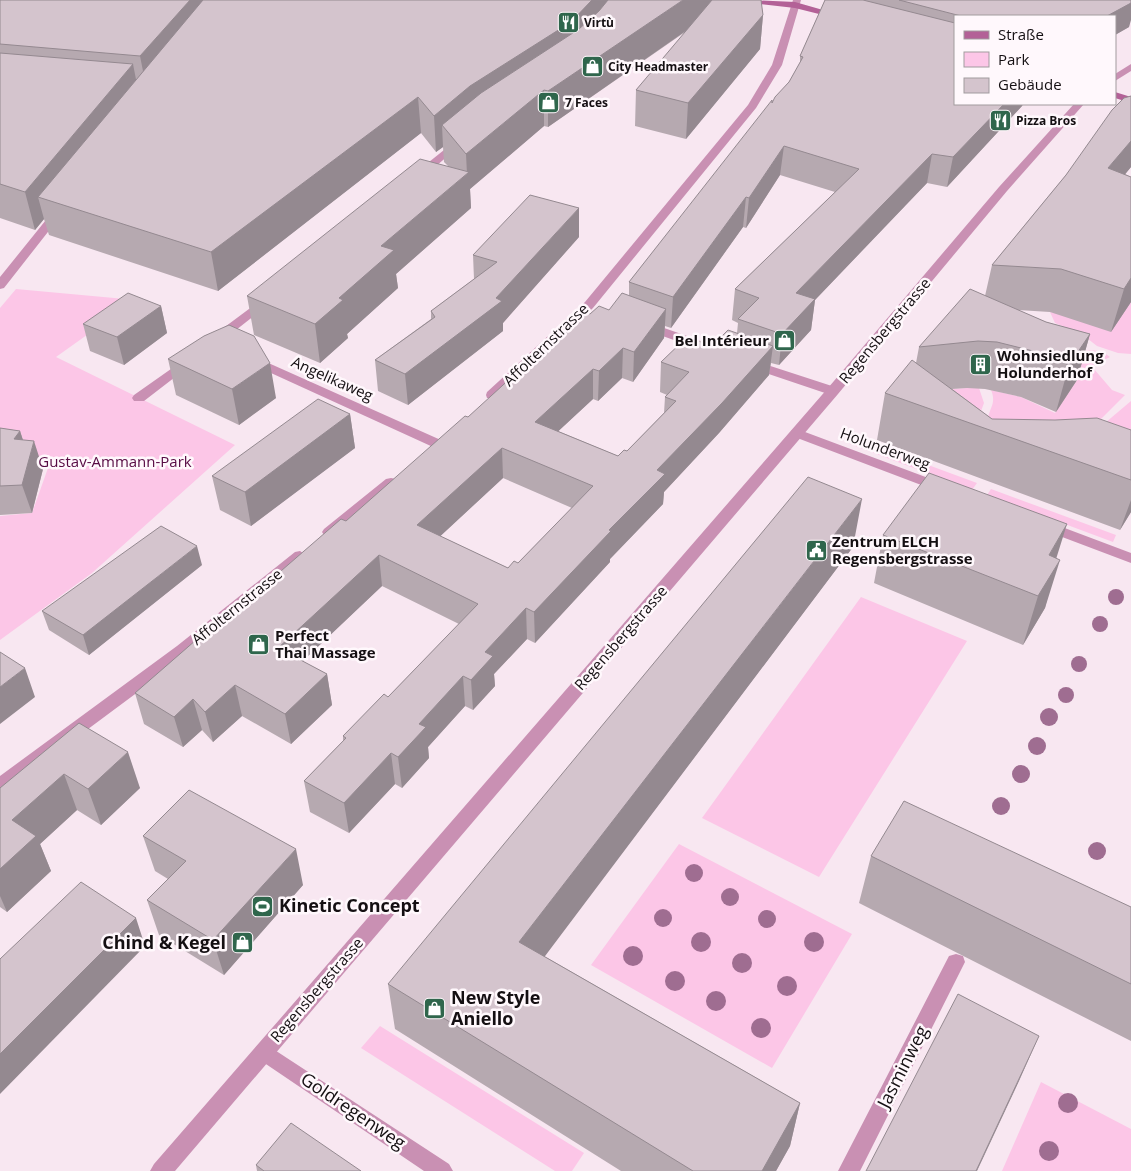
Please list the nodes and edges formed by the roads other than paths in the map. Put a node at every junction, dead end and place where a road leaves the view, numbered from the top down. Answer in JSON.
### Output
{"nodes":[{"id":1,"x":752,"y":0,"type":"edge"},
{"id":2,"x":796,"y":3,"type":"edge"},
{"id":3,"x":851,"y":19,"type":"edge"},
{"id":4,"x":1131,"y":67,"type":"edge"},
{"id":5,"x":1116,"y":77,"type":"edge"},
{"id":6,"x":1116,"y":95,"type":"edge"},
{"id":7,"x":1131,"y":100,"type":"edge"},
{"id":8,"x":1078,"y":105,"type":"edge"},
{"id":9,"x":469,"y":132,"type":"edge"},
{"id":10,"x":409,"y":183,"type":"edge"},
{"id":11,"x":64,"y":204,"type":"edge"},
{"id":12,"x":0,"y":285,"type":"edge"},
{"id":13,"x":274,"y":294,"type":"edge"},
{"id":14,"x":633,"y":321,"type":"edge"},
{"id":15,"x":206,"y":348,"type":"junction"},
{"id":16,"x":712,"y":349,"type":"edge"},
{"id":17,"x":737,"y":358,"type":"edge"},
{"id":18,"x":833,"y":391,"type":"junction"},
{"id":19,"x":139,"y":398,"type":"dead end"},
{"id":20,"x":481,"y":406,"type":"edge"},
{"id":21,"x":797,"y":433,"type":"junction"},
{"id":22,"x":422,"y":457,"type":"edge"},
{"id":23,"x":399,"y":476,"type":"edge"},
{"id":24,"x":960,"y":494,"type":"edge"},
{"id":25,"x":1032,"y":521,"type":"edge"},
{"id":26,"x":1131,"y":558,"type":"edge"},
{"id":27,"x":0,"y":785,"type":"edge"},
{"id":28,"x":956,"y":962,"type":"dead end"},
{"id":29,"x":264,"y":1052,"type":"junction"},
{"id":30,"x":161,"y":1171,"type":"edge"},
{"id":31,"x":442,"y":1171,"type":"edge"},
{"id":32,"x":849,"y":1171,"type":"edge"}],
"edges":[{"from":1,"to":2,"type":"main road"},
{"from":2,"to":3,"type":"main road"},
{"from":2,"to":20,"type":"street","name":"Affolternstrasse"},
{"from":4,"to":5,"type":"street"},
{"from":6,"to":7,"type":"main road"},
{"from":8,"to":18,"type":"street","name":"Regensbergstrasse"},
{"from":9,"to":10,"type":"street"},
{"from":11,"to":12,"type":"street"},
{"from":13,"to":15,"type":"street"},
{"from":14,"to":16,"type":"street"},
{"from":15,"to":19,"type":"street"},
{"from":15,"to":22,"type":"street","name":"Angelikaweg"},
{"from":17,"to":18,"type":"street"},
{"from":18,"to":21,"type":"street","name":"Regensbergstrasse"},
{"from":21,"to":24,"type":"street","name":"Holunderweg"},
{"from":21,"to":29,"type":"street","name":"Regensbergstrasse"},
{"from":23,"to":27,"type":"street","name":"Affolternstrasse"},
{"from":25,"to":26,"type":"street"},
{"from":28,"to":32,"type":"street","name":"Jasminweg"},
{"from":29,"to":30,"type":"street","name":"Regensbergstrasse"},
{"from":29,"to":31,"type":"street","name":"Goldregenweg"}]}
